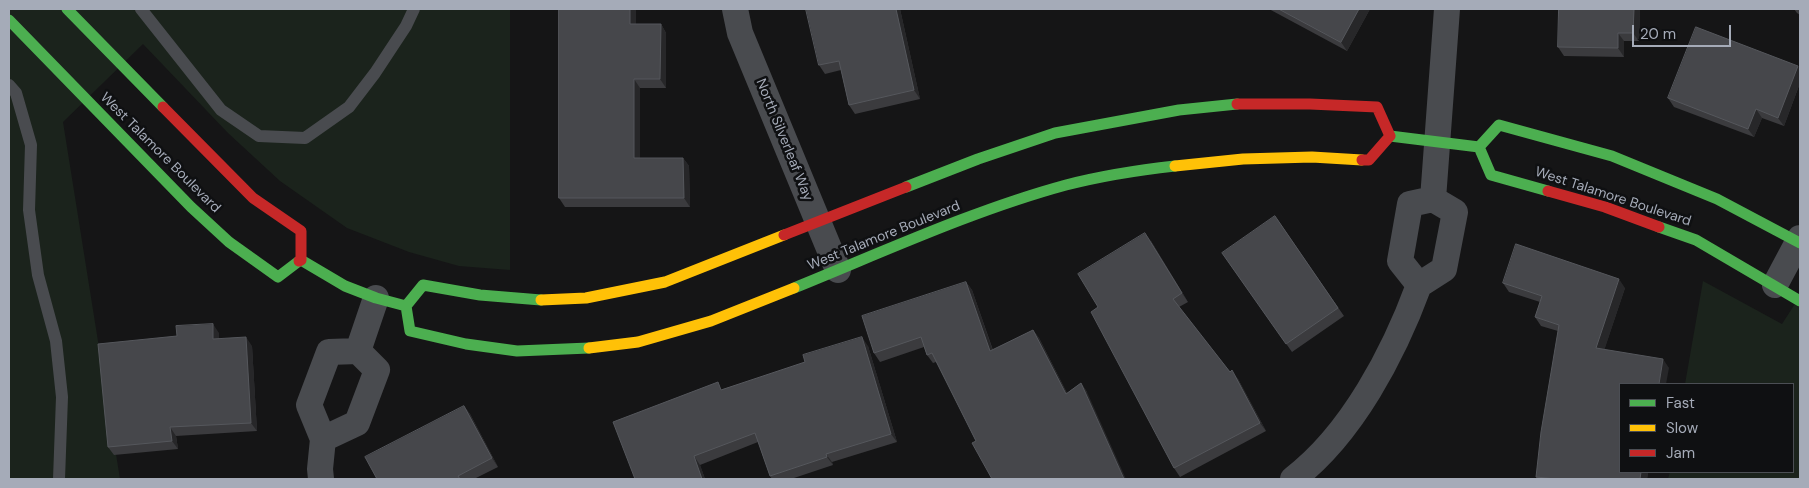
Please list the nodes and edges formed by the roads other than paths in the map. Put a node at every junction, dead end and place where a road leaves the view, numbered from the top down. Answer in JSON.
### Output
{"nodes":[{"id":1,"x":67,"y":9,"type":"edge"},
{"id":2,"x":141,"y":9,"type":"edge"},
{"id":3,"x":414,"y":9,"type":"edge"},
{"id":4,"x":735,"y":9,"type":"edge"},
{"id":5,"x":1447,"y":9,"type":"edge"},
{"id":6,"x":9,"y":20,"type":"edge"},
{"id":7,"x":9,"y":85,"type":"edge"},
{"id":8,"x":1390,"y":136,"type":"junction"},
{"id":9,"x":1438,"y":142,"type":"junction"},
{"id":10,"x":1479,"y":147,"type":"junction"},
{"id":11,"x":1433,"y":199,"type":"junction"},
{"id":12,"x":817,"y":223,"type":"junction"},
{"id":13,"x":1800,"y":240,"type":"edge"},
{"id":14,"x":301,"y":260,"type":"junction"},
{"id":15,"x":838,"y":270,"type":"junction"},
{"id":16,"x":1419,"y":285,"type":"junction"},
{"id":17,"x":1775,"y":285,"type":"junction"},
{"id":18,"x":376,"y":298,"type":"junction"},
{"id":19,"x":1800,"y":301,"type":"edge"},
{"id":20,"x":406,"y":306,"type":"junction"},
{"id":21,"x":358,"y":351,"type":"junction"},
{"id":22,"x":323,"y":439,"type":"junction"},
{"id":23,"x":58,"y":479,"type":"edge"},
{"id":24,"x":321,"y":479,"type":"edge"},
{"id":25,"x":1294,"y":479,"type":"edge"}],
"edges":[{"from":1,"to":14,"type":"street"},
{"from":2,"to":3,"type":"lane"},
{"from":4,"to":12,"type":"street","name":"North Silverleaf Way"},
{"from":5,"to":9,"type":"street"},
{"from":6,"to":14,"type":"street","name":"West Talamore Boulevard"},
{"from":7,"to":23,"type":"lane"},
{"from":8,"to":9,"type":"street"},
{"from":8,"to":12,"type":"street"},
{"from":8,"to":15,"type":"street","name":"West Talamore Boulevard"},
{"from":9,"to":10,"type":"street"},
{"from":9,"to":11,"type":"street"},
{"from":10,"to":13,"type":"street"},
{"from":10,"to":17,"type":"street","name":"West Talamore Boulevard"},
{"from":11,"to":16,"type":"street"},
{"from":11,"to":16,"type":"street"},
{"from":12,"to":15,"type":"street","name":"North Silverleaf Way"},
{"from":12,"to":20,"type":"street"},
{"from":13,"to":17,"type":"street"},
{"from":14,"to":18,"type":"street"},
{"from":15,"to":20,"type":"street","name":"West Talamore Boulevard"},
{"from":16,"to":25,"type":"street"},
{"from":17,"to":19,"type":"street","name":"West Talamore Boulevard"},
{"from":18,"to":20,"type":"street"},
{"from":18,"to":21,"type":"street"},
{"from":21,"to":22,"type":"street"},
{"from":21,"to":22,"type":"street"},
{"from":22,"to":24,"type":"street"}]}
